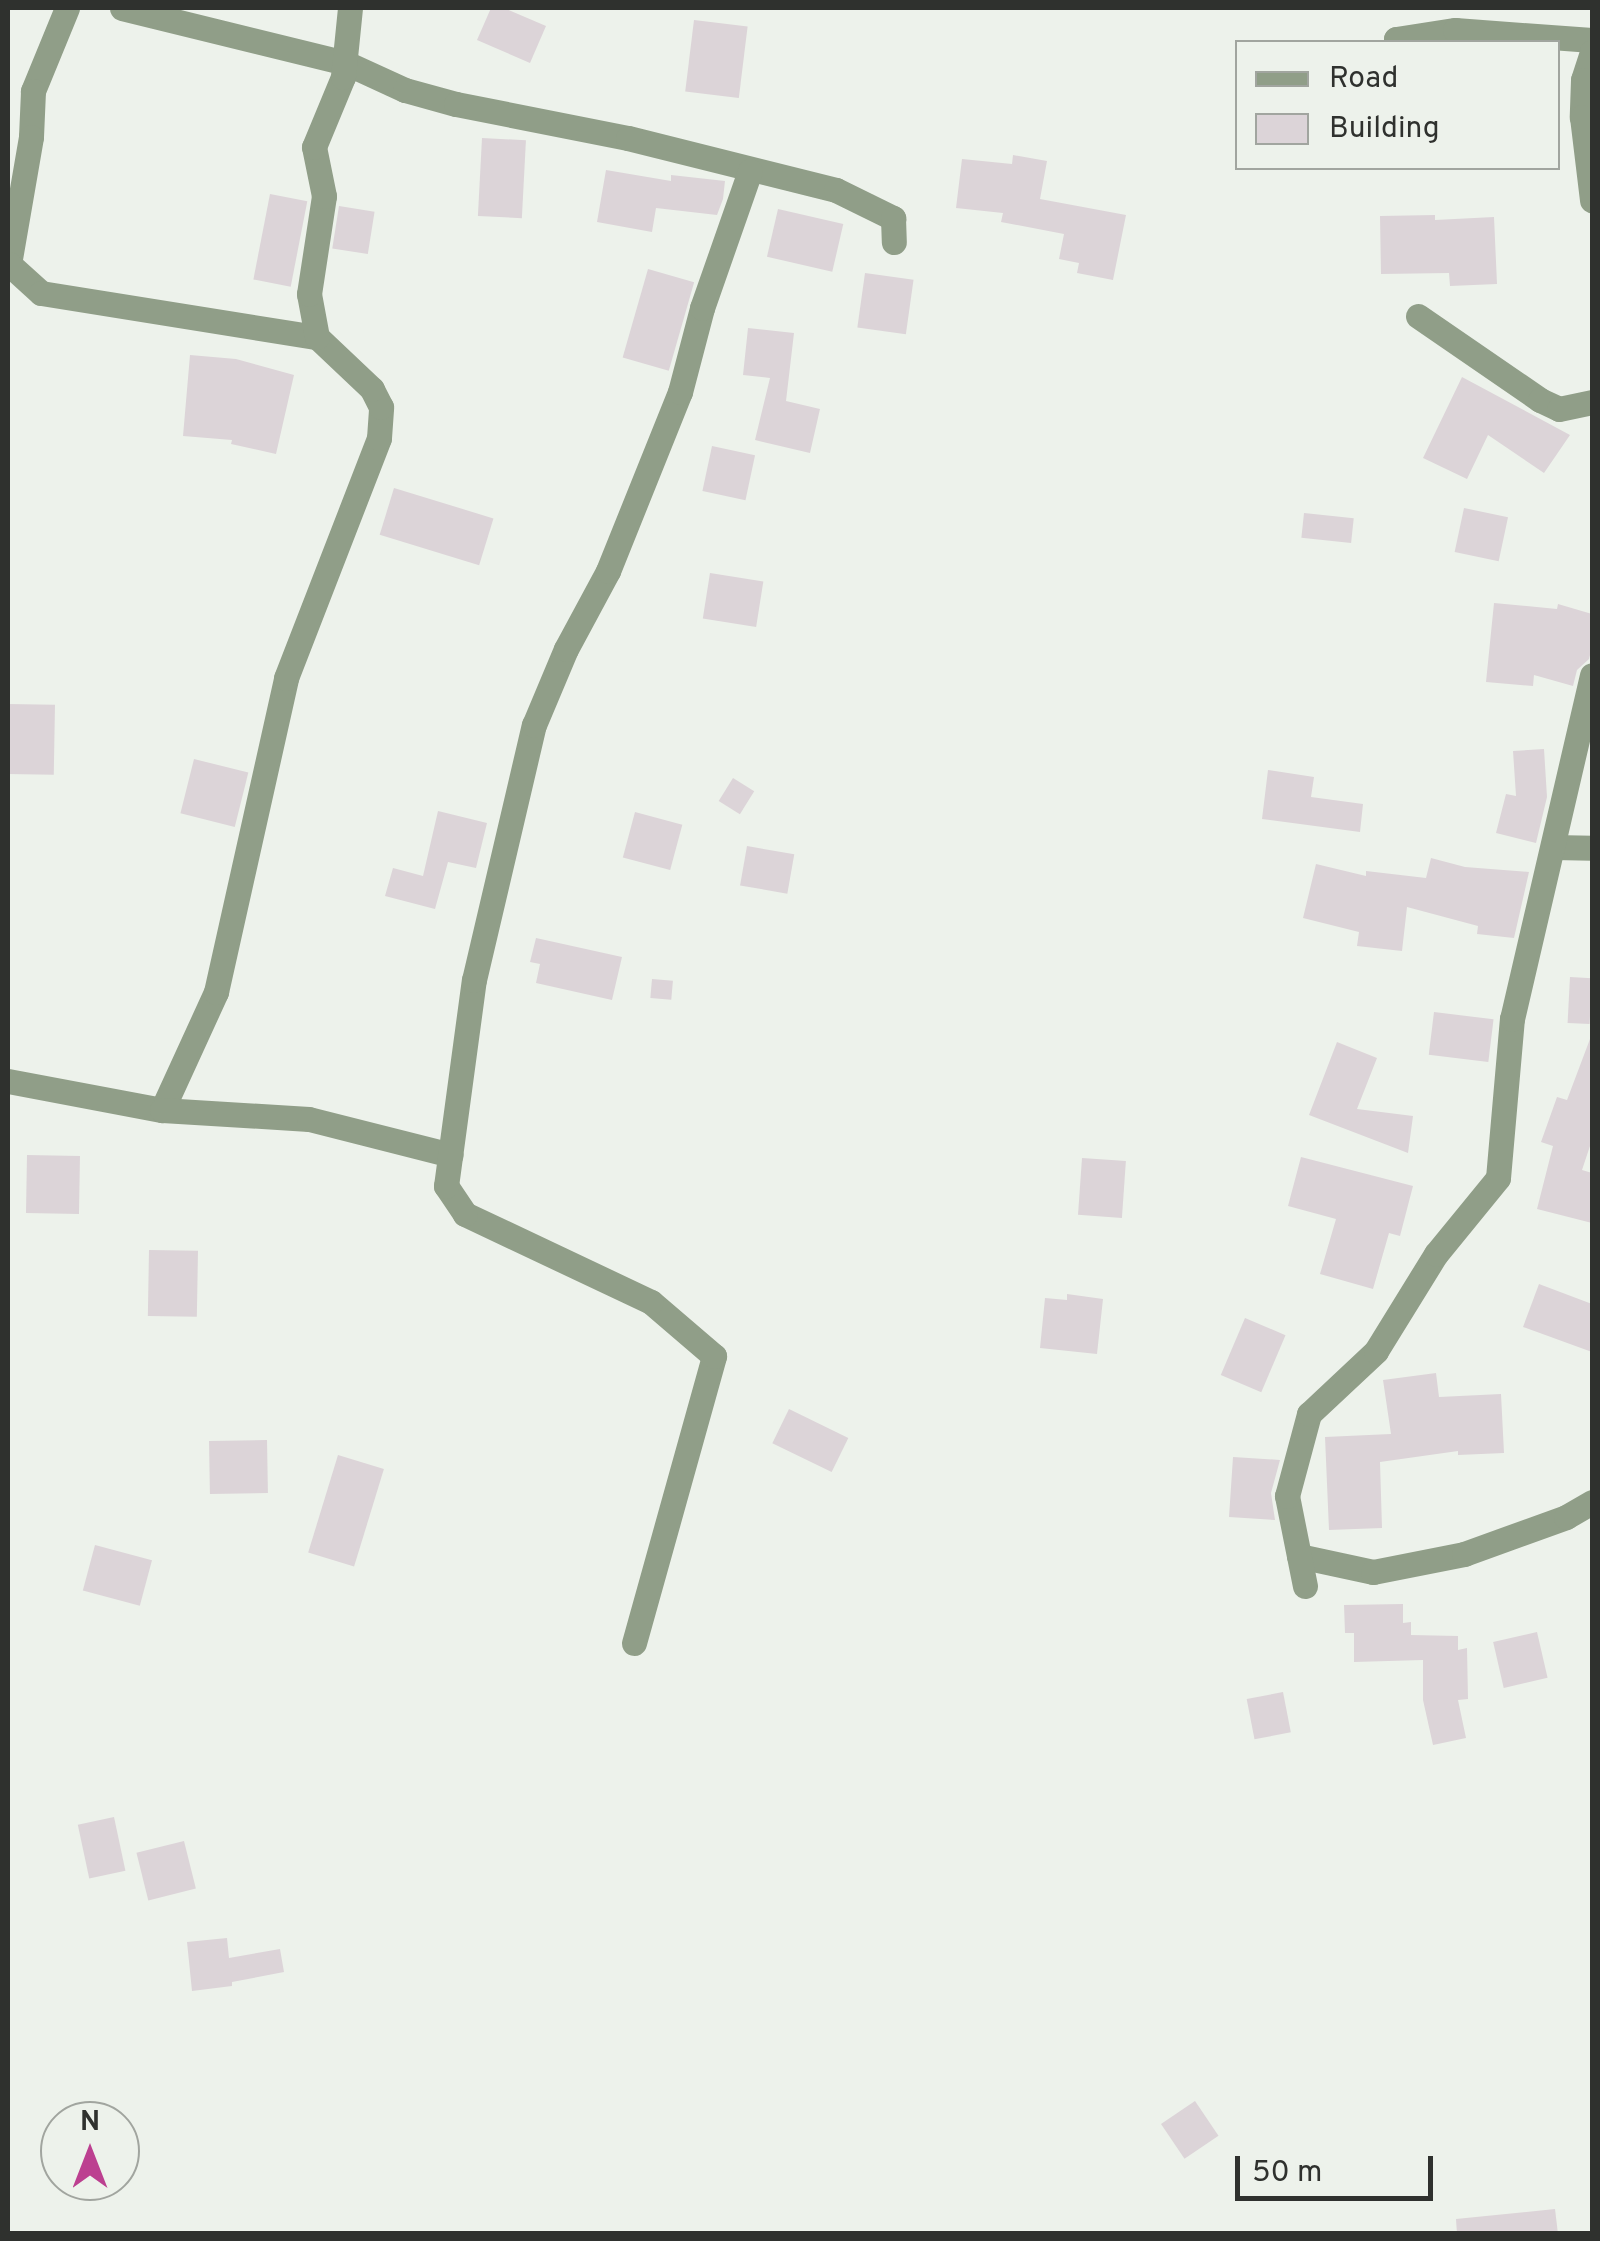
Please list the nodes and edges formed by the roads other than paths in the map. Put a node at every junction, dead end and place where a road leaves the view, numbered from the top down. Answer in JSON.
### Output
{"nodes":[{"id":1,"x":66,"y":8,"type":"edge"},
{"id":2,"x":122,"y":8,"type":"edge"},
{"id":3,"x":350,"y":8,"type":"edge"},
{"id":4,"x":1396,"y":40,"type":"edge"},
{"id":5,"x":1592,"y":40,"type":"edge"},
{"id":6,"x":1592,"y":52,"type":"edge"},
{"id":7,"x":346,"y":63,"type":"junction"},
{"id":8,"x":750,"y":172,"type":"junction"},
{"id":9,"x":1592,"y":200,"type":"edge"},
{"id":10,"x":894,"y":242,"type":"dead end"},
{"id":11,"x":1418,"y":316,"type":"dead end"},
{"id":12,"x":317,"y":337,"type":"junction"},
{"id":13,"x":1592,"y":402,"type":"edge"},
{"id":14,"x":1592,"y":675,"type":"edge"},
{"id":15,"x":1553,"y":847,"type":"junction"},
{"id":16,"x":1592,"y":848,"type":"edge"},
{"id":17,"x":8,"y":1080,"type":"edge"},
{"id":18,"x":162,"y":1110,"type":"junction"},
{"id":19,"x":450,"y":1155,"type":"junction"},
{"id":20,"x":1592,"y":1502,"type":"edge"},
{"id":21,"x":1299,"y":1556,"type":"junction"},
{"id":22,"x":1305,"y":1586,"type":"dead end"},
{"id":23,"x":634,"y":1643,"type":"dead end"}],
"edges":[{"from":1,"to":12,"type":"street"},
{"from":2,"to":7,"type":"street"},
{"from":3,"to":7,"type":"street"},
{"from":4,"to":5,"type":"street"},
{"from":6,"to":9,"type":"street"},
{"from":7,"to":8,"type":"street"},
{"from":7,"to":12,"type":"street"},
{"from":8,"to":10,"type":"street"},
{"from":8,"to":19,"type":"street"},
{"from":11,"to":13,"type":"street"},
{"from":12,"to":18,"type":"street"},
{"from":14,"to":15,"type":"street"},
{"from":15,"to":16,"type":"street"},
{"from":15,"to":21,"type":"street"},
{"from":17,"to":18,"type":"street"},
{"from":18,"to":19,"type":"street"},
{"from":19,"to":23,"type":"street"},
{"from":20,"to":21,"type":"street"},
{"from":21,"to":22,"type":"street"}]}
